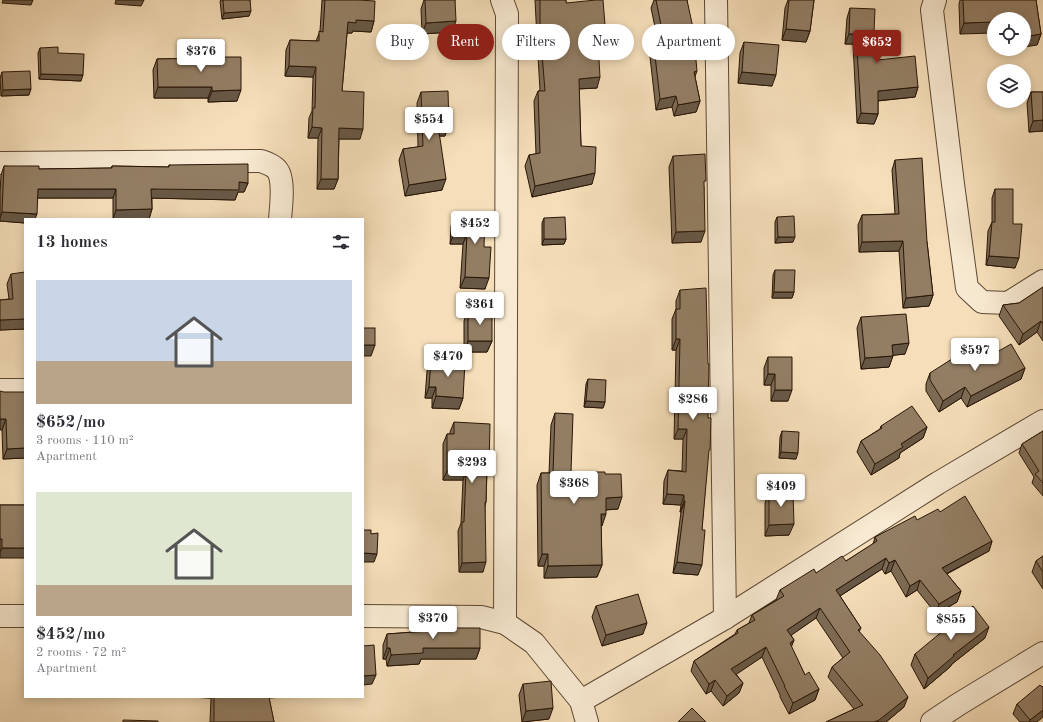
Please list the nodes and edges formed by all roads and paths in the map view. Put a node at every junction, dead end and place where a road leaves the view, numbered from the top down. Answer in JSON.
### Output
{"nodes":[{"id":1,"x":502,"y":0,"type":"edge"},
{"id":2,"x":716,"y":0,"type":"edge"},
{"id":3,"x":935,"y":0,"type":"edge"},
{"id":4,"x":0,"y":163,"type":"edge"},
{"id":5,"x":280,"y":218,"type":"edge"},
{"id":6,"x":1043,"y":281,"type":"edge"},
{"id":7,"x":0,"y":390,"type":"edge"},
{"id":8,"x":24,"y":390,"type":"edge"},
{"id":9,"x":1043,"y":421,"type":"edge"},
{"id":10,"x":0,"y":616,"type":"edge"},
{"id":11,"x":24,"y":616,"type":"edge"},
{"id":12,"x":364,"y":616,"type":"edge"},
{"id":13,"x":725,"y":618,"type":"junction"},
{"id":14,"x":505,"y":623,"type":"junction"},
{"id":15,"x":1043,"y":653,"type":"edge"},
{"id":16,"x":581,"y":701,"type":"junction"},
{"id":17,"x":587,"y":722,"type":"edge"},
{"id":18,"x":932,"y":722,"type":"edge"}],
"edges":[{"from":1,"to":14,"type":"street"},
{"from":2,"to":13,"type":"street"},
{"from":3,"to":6,"type":"street"},
{"from":4,"to":5,"type":"street"},
{"from":7,"to":8,"type":"street"},
{"from":9,"to":13,"type":"street"},
{"from":10,"to":11,"type":"street"},
{"from":12,"to":14,"type":"street"},
{"from":13,"to":16,"type":"street"},
{"from":14,"to":16,"type":"street"},
{"from":15,"to":18,"type":"street"},
{"from":16,"to":17,"type":"street"}]}
